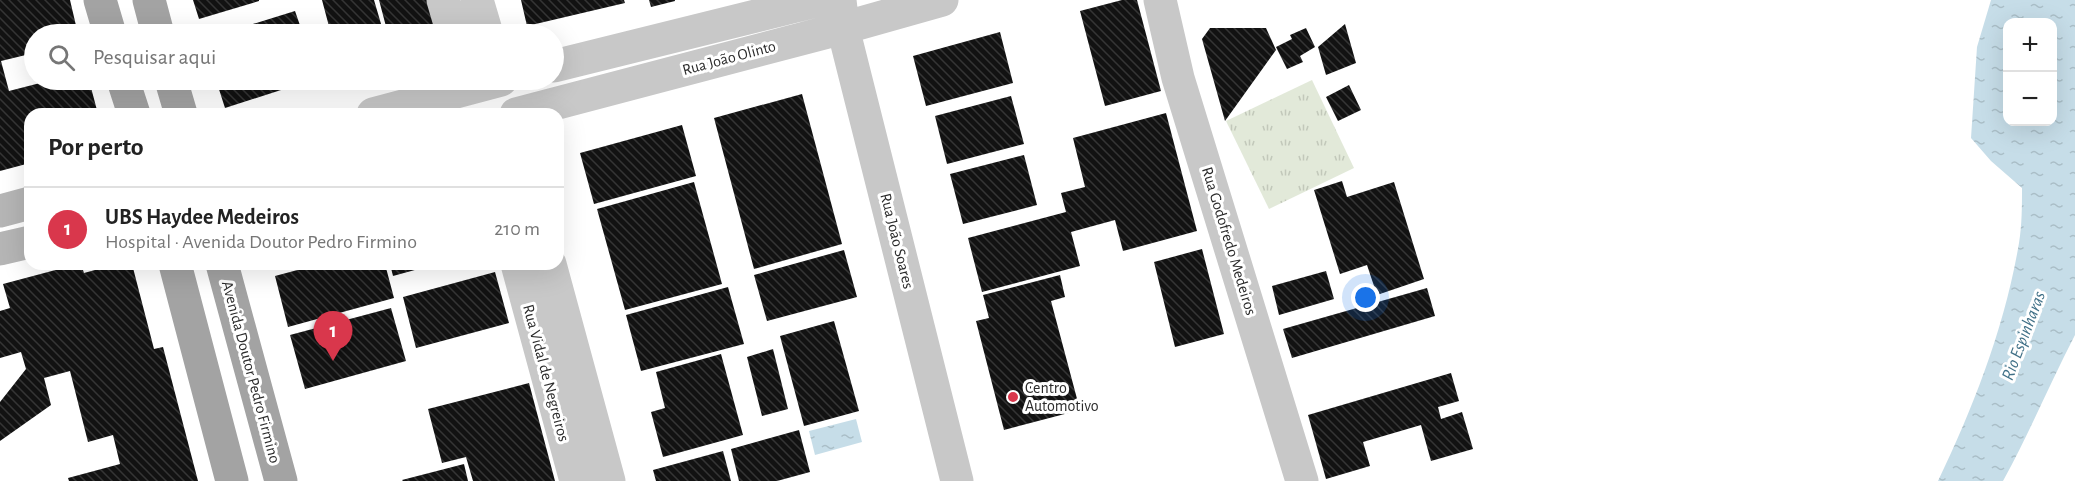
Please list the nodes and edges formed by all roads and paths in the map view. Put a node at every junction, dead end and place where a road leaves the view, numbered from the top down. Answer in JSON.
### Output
{"nodes":[{"id":1,"x":100,"y":0,"type":"edge"},
{"id":2,"x":149,"y":0,"type":"edge"},
{"id":3,"x":443,"y":0,"type":"edge"},
{"id":4,"x":477,"y":0,"type":"edge"},
{"id":5,"x":820,"y":0,"type":"edge"},
{"id":6,"x":942,"y":0,"type":"edge"},
{"id":7,"x":1161,"y":0,"type":"edge"},
{"id":8,"x":842,"y":14,"type":"edge"},
{"id":9,"x":107,"y":24,"type":"edge"},
{"id":10,"x":155,"y":24,"type":"edge"},
{"id":11,"x":450,"y":24,"type":"edge"},
{"id":12,"x":484,"y":24,"type":"edge"},
{"id":13,"x":564,"y":64,"type":"edge"},
{"id":14,"x":126,"y":90,"type":"edge"},
{"id":15,"x":174,"y":90,"type":"edge"},
{"id":16,"x":473,"y":90,"type":"edge"},
{"id":17,"x":488,"y":90,"type":"edge"},
{"id":18,"x":132,"y":108,"type":"edge"},
{"id":19,"x":179,"y":108,"type":"edge"},
{"id":20,"x":398,"y":108,"type":"edge"},
{"id":21,"x":504,"y":108,"type":"edge"},
{"id":22,"x":536,"y":108,"type":"edge"},
{"id":23,"x":24,"y":205,"type":"edge"},
{"id":24,"x":0,"y":211,"type":"edge"},
{"id":25,"x":24,"y":243,"type":"edge"},
{"id":26,"x":0,"y":249,"type":"edge"},
{"id":27,"x":177,"y":270,"type":"edge"},
{"id":28,"x":224,"y":270,"type":"edge"},
{"id":29,"x":518,"y":270,"type":"edge"},
{"id":30,"x":552,"y":270,"type":"edge"},
{"id":31,"x":232,"y":481,"type":"edge"},
{"id":32,"x":281,"y":481,"type":"edge"},
{"id":33,"x":576,"y":481,"type":"edge"},
{"id":34,"x":609,"y":481,"type":"edge"},
{"id":35,"x":957,"y":481,"type":"edge"},
{"id":36,"x":1302,"y":481,"type":"edge"}],
"edges":[{"from":1,"to":9,"type":"main road"},
{"from":2,"to":10,"type":"main road"},
{"from":3,"to":11,"type":"street"},
{"from":4,"to":12,"type":"street"},
{"from":5,"to":13,"type":"street","name":"Rua João Olinto"},
{"from":6,"to":8,"type":"street","name":"Rua João Olinto"},
{"from":7,"to":36,"type":"street","name":"Rua Godofredo Medeiros"},
{"from":8,"to":22,"type":"street","name":"Rua João Olinto"},
{"from":8,"to":35,"type":"street","name":"Rua João Soares"},
{"from":14,"to":18,"type":"main road"},
{"from":15,"to":19,"type":"main road"},
{"from":16,"to":20,"type":"street"},
{"from":17,"to":21,"type":"street"},
{"from":23,"to":24,"type":"street"},
{"from":25,"to":26,"type":"street"},
{"from":27,"to":31,"type":"main road"},
{"from":28,"to":32,"type":"main road","name":"Avenida Doutor Pedro Firmino"},
{"from":29,"to":33,"type":"street","name":"Rua Vidal de Negreiros"},
{"from":30,"to":34,"type":"street","name":"Rua Vidal de Negreiros"}]}
